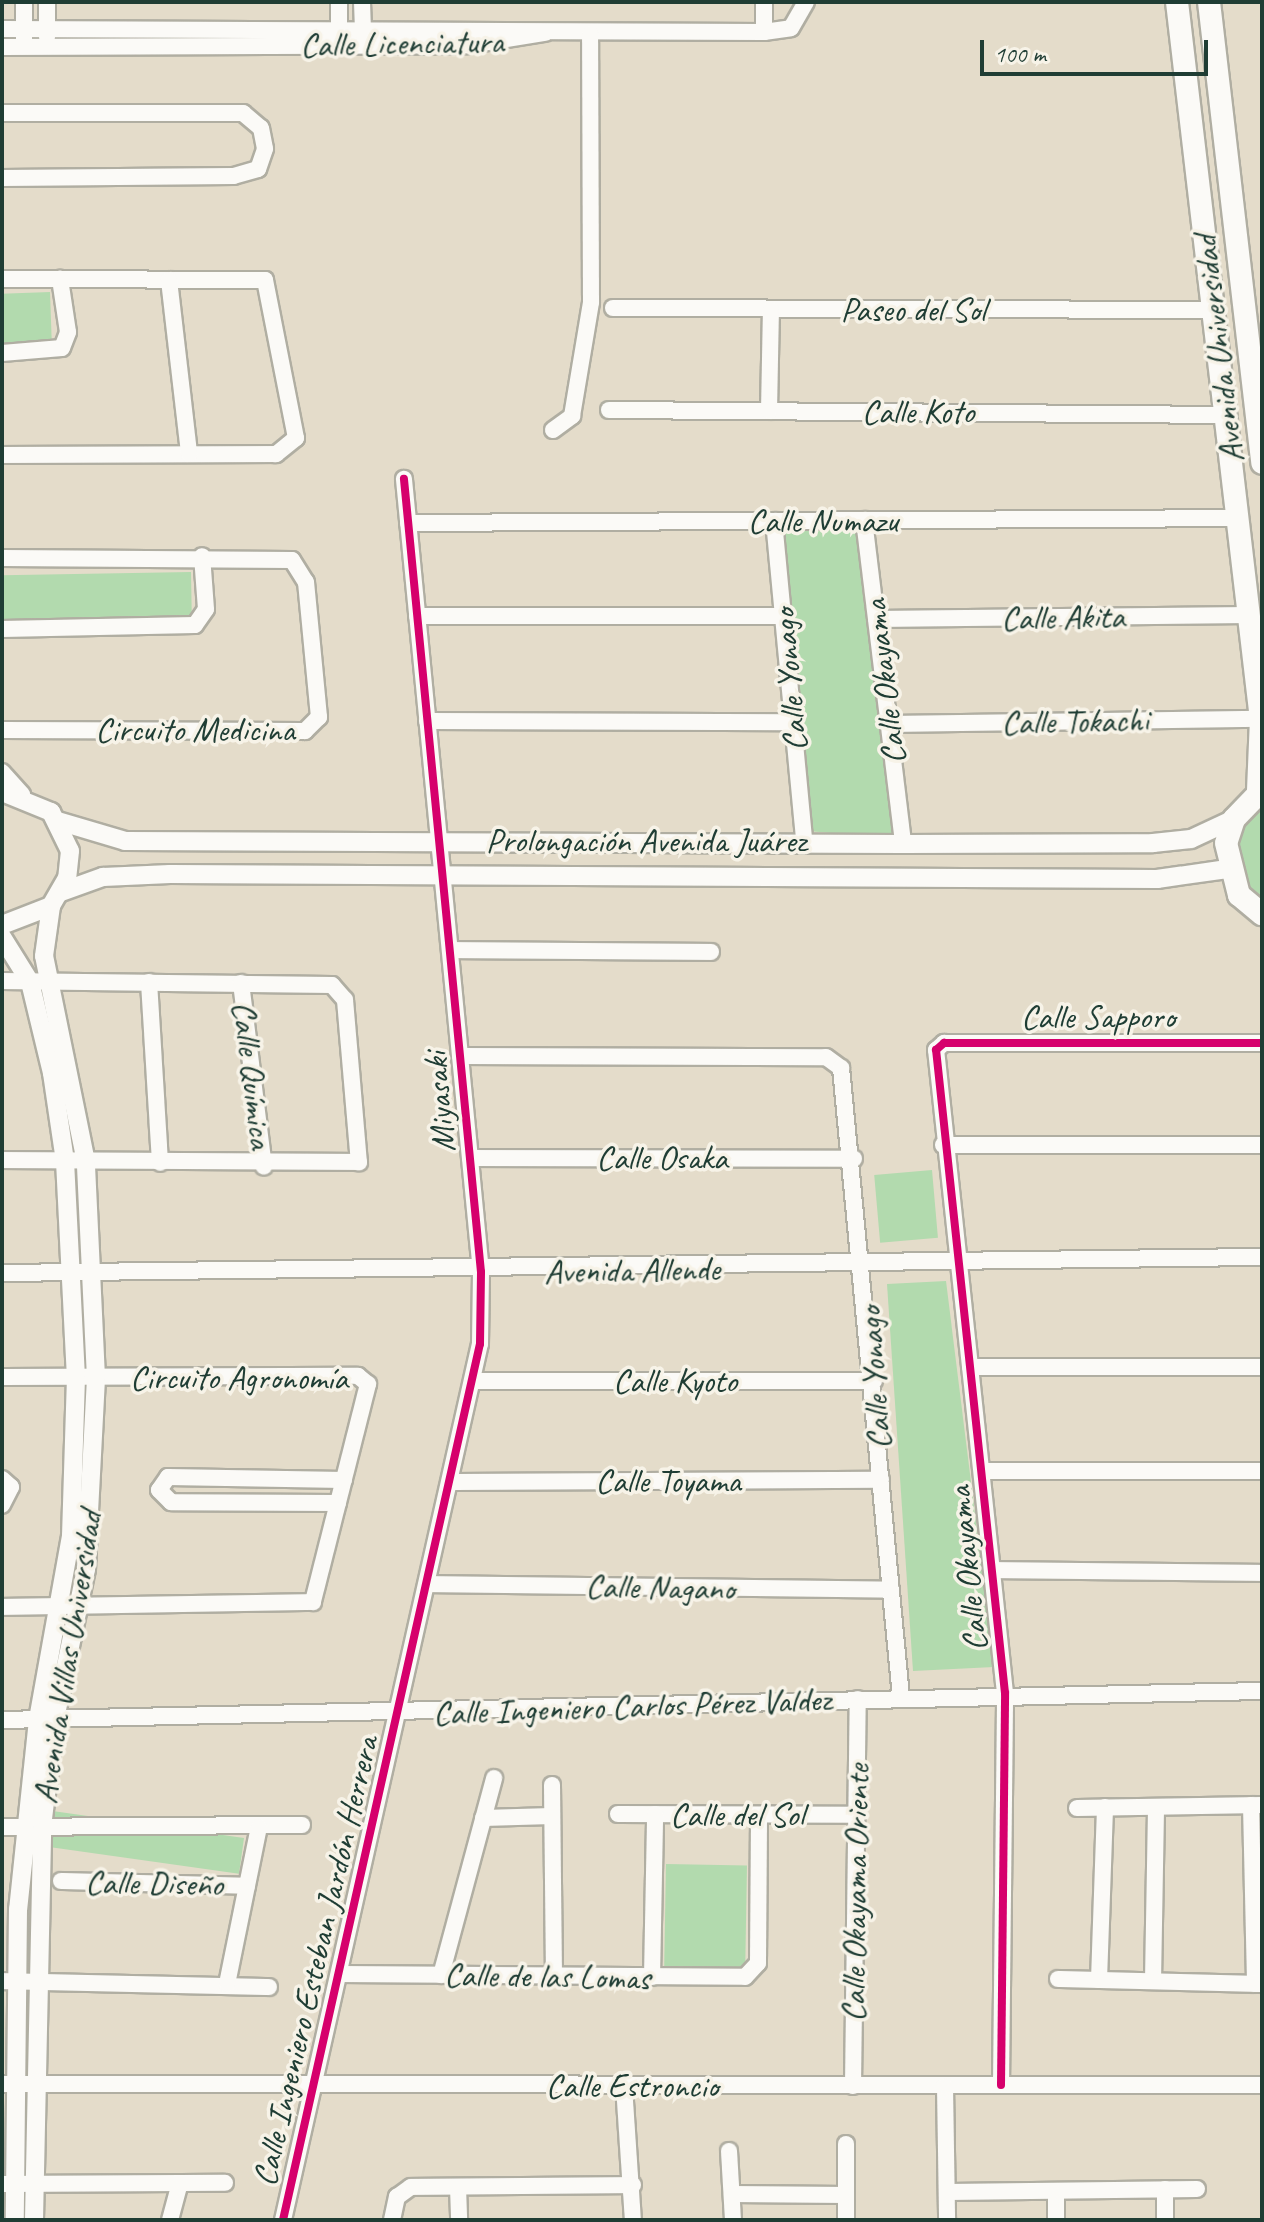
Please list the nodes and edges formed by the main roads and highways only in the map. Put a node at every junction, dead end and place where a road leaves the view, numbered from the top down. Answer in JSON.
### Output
{"nodes":[{"id":1,"x":1177,"y":2,"type":"edge"},
{"id":2,"x":1209,"y":2,"type":"edge"},
{"id":3,"x":1259,"y":402,"type":"edge"},
{"id":4,"x":1262,"y":463,"type":"edge"},
{"id":5,"x":1261,"y":719,"type":"edge"},
{"id":6,"x":1260,"y":791,"type":"edge"},
{"id":7,"x":1262,"y":915,"type":"edge"}],
"edges":[{"from":1,"to":5,"type":"main road","name":"Avenida Universidad"},
{"from":2,"to":3,"type":"main road","name":"Avenida Universidad"},
{"from":3,"to":4,"type":"main road","name":"Avenida Universidad"},
{"from":5,"to":6,"type":"main road","name":"Avenida Universidad"},
{"from":6,"to":7,"type":"main road"}]}
